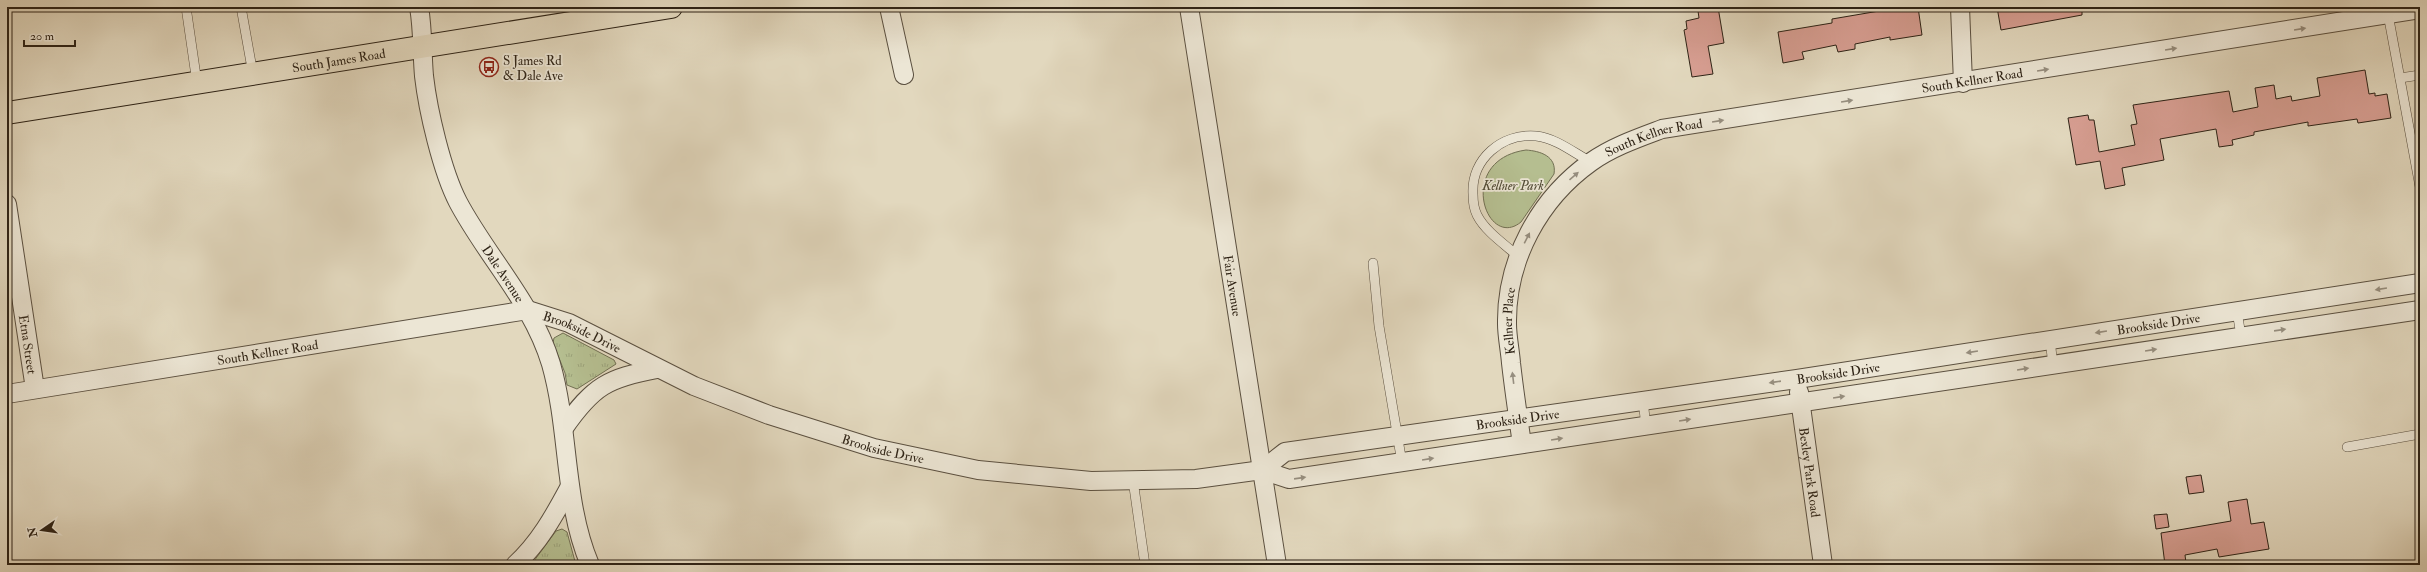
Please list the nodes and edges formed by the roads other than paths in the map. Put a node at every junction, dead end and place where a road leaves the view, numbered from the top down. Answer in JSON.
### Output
{"nodes":[{"id":1,"x":186,"y":7,"type":"edge"},
{"id":2,"x":241,"y":7,"type":"edge"},
{"id":3,"x":420,"y":7,"type":"edge"},
{"id":4,"x":671,"y":7,"type":"edge"},
{"id":5,"x":889,"y":7,"type":"edge"},
{"id":6,"x":1189,"y":7,"type":"edge"},
{"id":7,"x":1960,"y":7,"type":"edge"},
{"id":8,"x":2418,"y":9,"type":"edge"},
{"id":9,"x":2388,"y":14,"type":"junction"},
{"id":10,"x":422,"y":47,"type":"junction"},
{"id":11,"x":253,"y":74,"type":"junction"},
{"id":12,"x":904,"y":75,"type":"dead end"},
{"id":13,"x":2420,"y":75,"type":"edge"},
{"id":14,"x":2400,"y":78,"type":"junction"},
{"id":15,"x":198,"y":83,"type":"junction"},
{"id":16,"x":1963,"y":83,"type":"junction"},
{"id":17,"x":7,"y":113,"type":"edge"},
{"id":18,"x":1591,"y":162,"type":"junction"},
{"id":19,"x":2420,"y":187,"type":"edge"},
{"id":20,"x":7,"y":204,"type":"edge"},
{"id":21,"x":1547,"y":204,"type":"joint"},
{"id":22,"x":1518,"y":256,"type":"junction"},
{"id":23,"x":1373,"y":263,"type":"dead end"},
{"id":24,"x":2420,"y":283,"type":"edge"},
{"id":25,"x":528,"y":310,"type":"junction"},
{"id":26,"x":2420,"y":310,"type":"edge"},
{"id":27,"x":2237,"y":311,"type":"junction"},
{"id":28,"x":2241,"y":336,"type":"junction"},
{"id":29,"x":2050,"y":340,"type":"junction"},
{"id":30,"x":2053,"y":365,"type":"junction"},
{"id":31,"x":657,"y":369,"type":"junction"},
{"id":32,"x":1797,"y":379,"type":"junction"},
{"id":33,"x":36,"y":390,"type":"junction"},
{"id":34,"x":7,"y":394,"type":"edge"},
{"id":35,"x":1643,"y":402,"type":"junction"},
{"id":36,"x":1800,"y":402,"type":"junction"},
{"id":37,"x":1518,"y":417,"type":"junction"},
{"id":38,"x":1646,"y":426,"type":"junction"},
{"id":39,"x":564,"y":428,"type":"junction"},
{"id":40,"x":2420,"y":434,"type":"edge"},
{"id":41,"x":1398,"y":438,"type":"junction"},
{"id":42,"x":1522,"y":444,"type":"junction"},
{"id":43,"x":2347,"y":447,"type":"dead end"},
{"id":44,"x":1402,"y":463,"type":"junction"},
{"id":45,"x":1262,"y":470,"type":"junction"},
{"id":46,"x":1133,"y":480,"type":"junction"},
{"id":47,"x":569,"y":488,"type":"junction"},
{"id":48,"x":516,"y":565,"type":"edge"},
{"id":49,"x":590,"y":565,"type":"edge"},
{"id":50,"x":1145,"y":565,"type":"edge"},
{"id":51,"x":1277,"y":565,"type":"edge"},
{"id":52,"x":1823,"y":565,"type":"edge"}],
"edges":[{"from":1,"to":15,"type":"lane"},
{"from":2,"to":11,"type":"lane"},
{"from":3,"to":10,"type":"street","name":"Dale Avenue"},
{"from":4,"to":10,"type":"main road","name":"South James Road"},
{"from":5,"to":12,"type":"street"},
{"from":6,"to":45,"type":"street","name":"Fair Avenue"},
{"from":7,"to":16,"type":"street"},
{"from":8,"to":9,"type":"street","name":"South Kellner Road"},
{"from":9,"to":14,"type":"lane"},
{"from":16,"to":9,"type":"street","name":"South Kellner Road","one_way":true},
{"from":10,"to":11,"type":"main road","name":"South James Road"},
{"from":10,"to":25,"type":"street","name":"Dale Avenue"},
{"from":11,"to":15,"type":"main road","name":"South James Road"},
{"from":13,"to":14,"type":"lane"},
{"from":14,"to":19,"type":"lane"},
{"from":15,"to":17,"type":"main road","name":"South James Road"},
{"from":18,"to":16,"type":"street","name":"South Kellner Road","one_way":true},
{"from":21,"to":18,"type":"street","name":"South Kellner Road","one_way":true},
{"from":18,"to":22,"type":"lane"},
{"from":20,"to":33,"type":"street","name":"Etna Street"},
{"from":22,"to":21,"type":"street","name":"Kellner Place","one_way":true},
{"from":37,"to":22,"type":"street","name":"Kellner Place","one_way":true},
{"from":23,"to":41,"type":"lane"},
{"from":24,"to":27,"type":"street","name":"Brookside Drive","one_way":true},
{"from":25,"to":31,"type":"street","name":"Brookside Drive"},
{"from":25,"to":33,"type":"street","name":"South Kellner Road"},
{"from":25,"to":39,"type":"street","name":"Dale Avenue"},
{"from":28,"to":26,"type":"street","name":"Brookside Drive","one_way":true},
{"from":27,"to":28,"type":"lane"},
{"from":27,"to":29,"type":"street","name":"Brookside Drive","one_way":true},
{"from":30,"to":28,"type":"street","name":"Brookside Drive","one_way":true},
{"from":29,"to":30,"type":"lane"},
{"from":29,"to":32,"type":"street","name":"Brookside Drive","one_way":true},
{"from":36,"to":30,"type":"street","name":"Brookside Drive","one_way":true},
{"from":31,"to":39,"type":"street"},
{"from":31,"to":46,"type":"street","name":"Brookside Drive"},
{"from":32,"to":35,"type":"street","name":"Brookside Drive","one_way":true},
{"from":32,"to":36,"type":"street","name":"Bexley Park Road"},
{"from":33,"to":34,"type":"street","name":"South Kellner Road"},
{"from":35,"to":37,"type":"street","name":"Brookside Drive"},
{"from":35,"to":38,"type":"lane"},
{"from":38,"to":36,"type":"street","name":"Brookside Drive","one_way":true},
{"from":36,"to":52,"type":"street","name":"Bexley Park Road"},
{"from":37,"to":41,"type":"street","name":"Brookside Drive"},
{"from":37,"to":42,"type":"street","name":"Kellner Place"},
{"from":42,"to":38,"type":"street","name":"Brookside Drive","one_way":true},
{"from":39,"to":47,"type":"street","name":"Dale Avenue"},
{"from":40,"to":43,"type":"lane"},
{"from":41,"to":44,"type":"lane"},
{"from":41,"to":45,"type":"street","name":"Brookside Drive"},
{"from":44,"to":42,"type":"street","name":"Brookside Drive","one_way":true},
{"from":45,"to":44,"type":"street","name":"Brookside Drive","one_way":true},
{"from":45,"to":46,"type":"street","name":"Brookside Drive"},
{"from":45,"to":51,"type":"street","name":"Fair Avenue"},
{"from":46,"to":50,"type":"lane"},
{"from":47,"to":48,"type":"street"},
{"from":47,"to":49,"type":"street","name":"Dale Avenue"}]}
